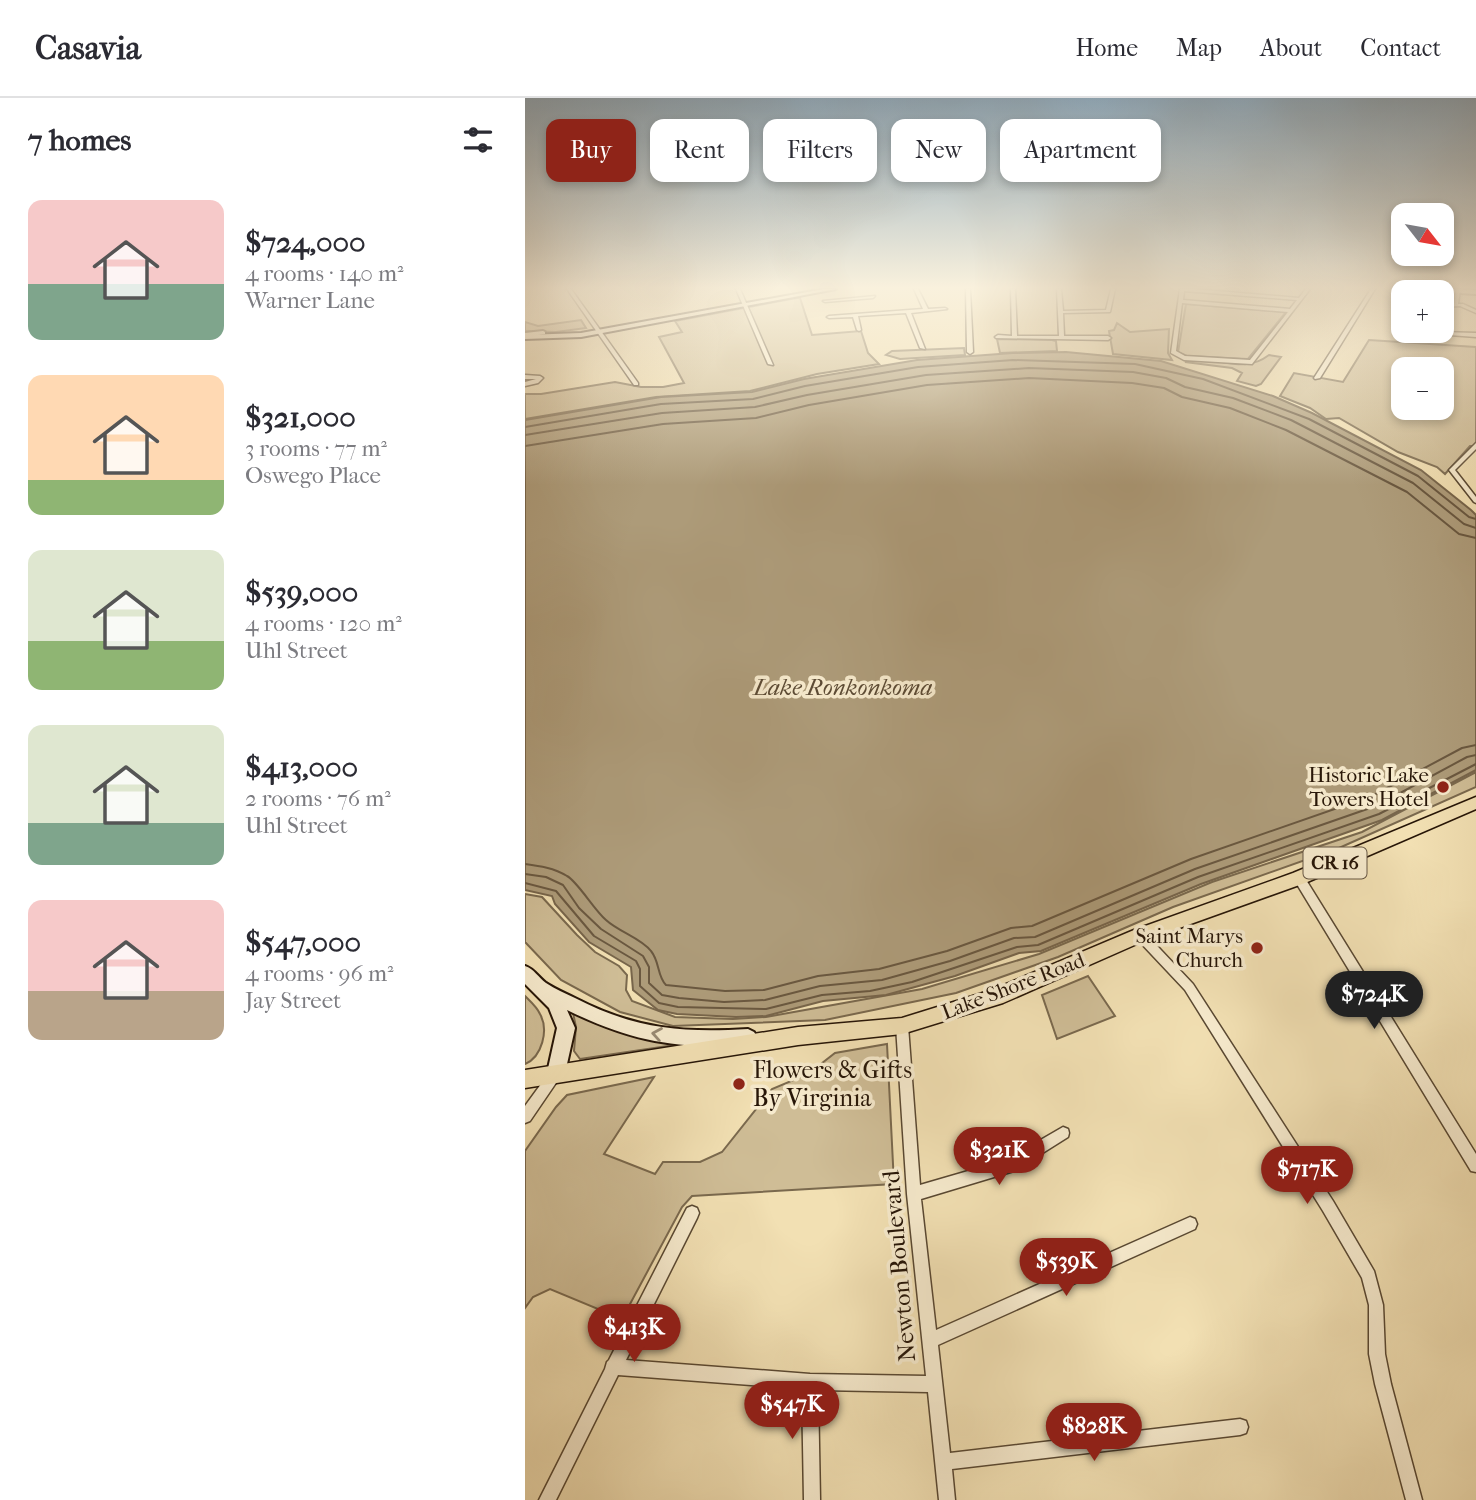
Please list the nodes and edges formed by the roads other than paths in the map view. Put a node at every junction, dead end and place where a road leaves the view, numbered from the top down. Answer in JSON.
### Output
{"nodes":[{"id":1,"x":616,"y":354,"type":"edge"},
{"id":2,"x":767,"y":354,"type":"edge"},
{"id":3,"x":1175,"y":354,"type":"edge"},
{"id":4,"x":1258,"y":354,"type":"edge"},
{"id":5,"x":1331,"y":354,"type":"edge"},
{"id":6,"x":771,"y":364,"type":"dead end"},
{"id":7,"x":525,"y":369,"type":"edge"},
{"id":8,"x":528,"y":377,"type":"edge"},
{"id":9,"x":1317,"y":377,"type":"dead end"},
{"id":10,"x":525,"y":384,"type":"edge"},
{"id":11,"x":636,"y":384,"type":"dead end"},
{"id":12,"x":1476,"y":445,"type":"edge"},
{"id":13,"x":1476,"y":501,"type":"edge"},
{"id":14,"x":1476,"y":803,"type":"edge"},
{"id":15,"x":1299,"y":878,"type":"junction"},
{"id":16,"x":1140,"y":935,"type":"junction"},
{"id":17,"x":525,"y":973,"type":"edge"},
{"id":18,"x":539,"y":987,"type":"junction"},
{"id":19,"x":902,"y":1026,"type":"junction"},
{"id":20,"x":798,"y":1036,"type":"junction"},
{"id":21,"x":556,"y":1073,"type":"junction"},
{"id":22,"x":525,"y":1079,"type":"edge"},
{"id":23,"x":525,"y":1117,"type":"edge"},
{"id":24,"x":1063,"y":1133,"type":"dead end"},
{"id":25,"x":1476,"y":1166,"type":"edge"},
{"id":26,"x":914,"y":1194,"type":"junction"},
{"id":27,"x":692,"y":1213,"type":"dead end"},
{"id":28,"x":1190,"y":1224,"type":"dead end"},
{"id":29,"x":929,"y":1341,"type":"junction"},
{"id":30,"x":612,"y":1367,"type":"junction"},
{"id":31,"x":810,"y":1382,"type":"junction"},
{"id":32,"x":933,"y":1384,"type":"junction"},
{"id":33,"x":1240,"y":1427,"type":"dead end"},
{"id":34,"x":944,"y":1462,"type":"junction"},
{"id":35,"x":547,"y":1500,"type":"edge"},
{"id":36,"x":812,"y":1500,"type":"edge"},
{"id":37,"x":947,"y":1500,"type":"edge"},
{"id":38,"x":1414,"y":1500,"type":"edge"}],
"edges":[{"from":1,"to":11,"type":"street"},
{"from":2,"to":6,"type":"street"},
{"from":3,"to":4,"type":"street"},
{"from":5,"to":9,"type":"street"},
{"from":7,"to":8,"type":"street"},
{"from":8,"to":10,"type":"street"},
{"from":12,"to":13,"type":"street"},
{"from":14,"to":15,"type":"main road","name":"Lake Shore Road","number":"CR 16"},
{"from":15,"to":16,"type":"main road","name":"Lake Shore Road","number":"CR 16"},
{"from":15,"to":25,"type":"street"},
{"from":16,"to":19,"type":"main road","name":"Lake Shore Road","number":"CR 16"},
{"from":16,"to":38,"type":"street"},
{"from":17,"to":18,"type":"main road"},
{"from":20,"to":18,"type":"main road","one_way":true},
{"from":18,"to":21,"type":"main road"},
{"from":19,"to":20,"type":"main road","name":"Lake Shore Road","number":"CR 16"},
{"from":19,"to":26,"type":"street","name":"Newton Boulevard"},
{"from":20,"to":21,"type":"main road","name":"Lake Shore Road","number":"CR 16"},
{"from":21,"to":22,"type":"main road","number":"CR 16"},
{"from":21,"to":23,"type":"street"},
{"from":24,"to":26,"type":"street"},
{"from":26,"to":29,"type":"street","name":"Newton Boulevard"},
{"from":27,"to":30,"type":"street"},
{"from":28,"to":29,"type":"street"},
{"from":29,"to":32,"type":"street","name":"Newton Boulevard"},
{"from":30,"to":31,"type":"street"},
{"from":30,"to":35,"type":"street"},
{"from":31,"to":32,"type":"street"},
{"from":31,"to":36,"type":"street"},
{"from":32,"to":34,"type":"street","name":"Newton Boulevard"},
{"from":33,"to":34,"type":"street"},
{"from":34,"to":37,"type":"street","name":"Newton Boulevard"}]}
